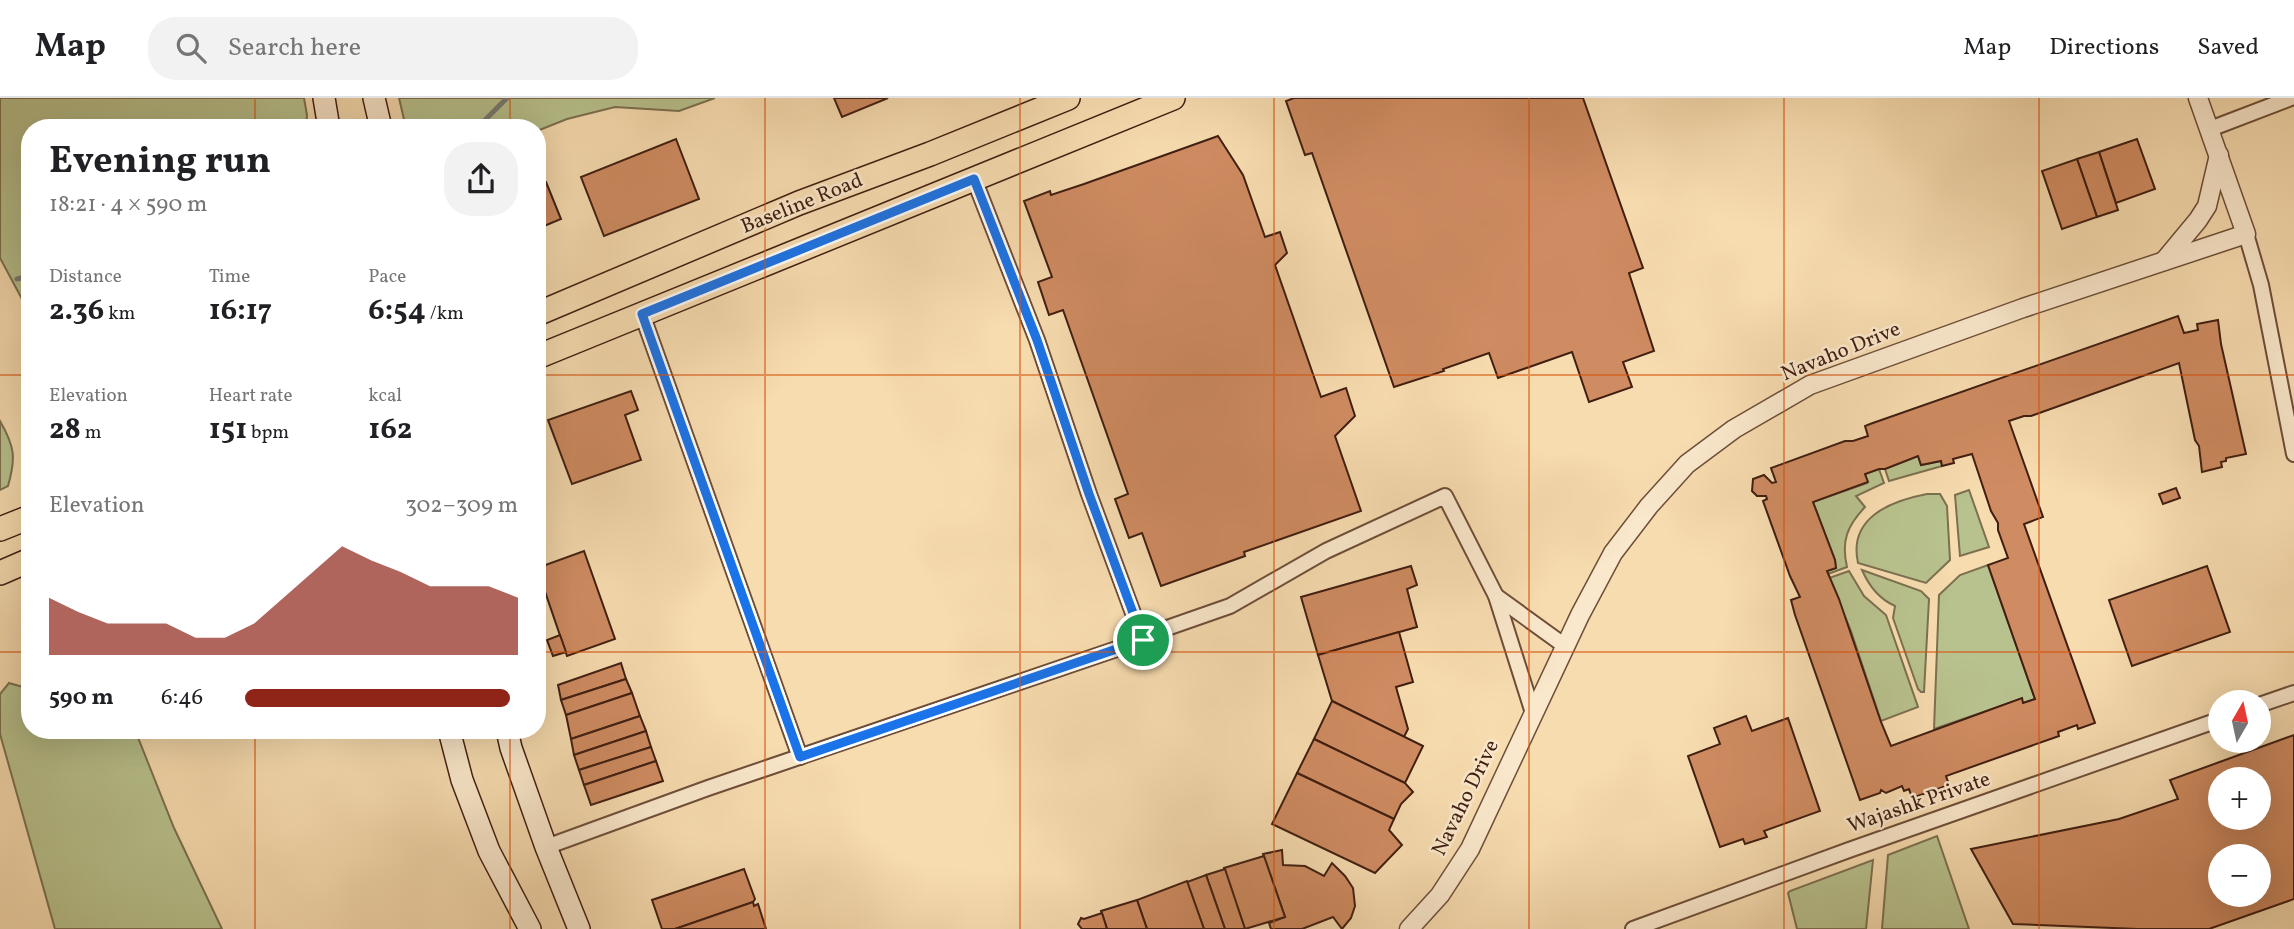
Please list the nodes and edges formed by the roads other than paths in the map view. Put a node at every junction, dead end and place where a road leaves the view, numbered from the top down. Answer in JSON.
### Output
{"nodes":[{"id":1,"x":324,"y":98,"type":"edge"},
{"id":2,"x":374,"y":98,"type":"edge"},
{"id":3,"x":1068,"y":98,"type":"edge"},
{"id":4,"x":1173,"y":98,"type":"edge"},
{"id":5,"x":2198,"y":98,"type":"edge"},
{"id":6,"x":2291,"y":98,"type":"edge"},
{"id":7,"x":328,"y":119,"type":"edge"},
{"id":8,"x":380,"y":119,"type":"edge"},
{"id":9,"x":2210,"y":130,"type":"junction"},
{"id":10,"x":963,"y":141,"type":"junction"},
{"id":11,"x":2219,"y":155,"type":"junction"},
{"id":12,"x":974,"y":179,"type":"junction"},
{"id":13,"x":2246,"y":234,"type":"junction"},
{"id":14,"x":2164,"y":261,"type":"junction"},
{"id":15,"x":546,"y":310,"type":"edge"},
{"id":16,"x":642,"y":314,"type":"junction"},
{"id":17,"x":546,"y":354,"type":"edge"},
{"id":18,"x":2294,"y":454,"type":"edge"},
{"id":19,"x":21,"y":564,"type":"edge"},
{"id":20,"x":0,"y":573,"type":"edge"},
{"id":21,"x":1496,"y":596,"type":"junction"},
{"id":22,"x":1143,"y":640,"type":"junction"},
{"id":23,"x":1565,"y":646,"type":"junction"},
{"id":24,"x":2294,"y":693,"type":"edge"},
{"id":25,"x":2272,"y":701,"type":"edge"},
{"id":26,"x":1533,"y":713,"type":"junction"},
{"id":27,"x":2208,"y":724,"type":"edge"},
{"id":28,"x":451,"y":739,"type":"edge"},
{"id":29,"x":509,"y":739,"type":"edge"},
{"id":30,"x":800,"y":757,"type":"junction"},
{"id":31,"x":546,"y":847,"type":"junction"},
{"id":32,"x":530,"y":929,"type":"edge"},
{"id":33,"x":579,"y":929,"type":"edge"},
{"id":34,"x":1409,"y":929,"type":"edge"},
{"id":35,"x":1633,"y":929,"type":"edge"}],
"edges":[{"from":1,"to":7,"type":"main road"},
{"from":2,"to":8,"type":"main road"},
{"from":3,"to":10,"type":"main road","name":"Baseline Road"},
{"from":4,"to":12,"type":"main road","name":"Baseline Road"},
{"from":5,"to":9,"type":"street"},
{"from":6,"to":9,"type":"street"},
{"from":9,"to":11,"type":"street"},
{"from":10,"to":12,"type":"main road"},
{"from":10,"to":15,"type":"main road","name":"Baseline Road"},
{"from":11,"to":13,"type":"street"},
{"from":11,"to":14,"type":"street"},
{"from":12,"to":16,"type":"main road","name":"Baseline Road"},
{"from":12,"to":22,"type":"street"},
{"from":13,"to":14,"type":"street","name":"Navaho Drive"},
{"from":13,"to":18,"type":"street"},
{"from":14,"to":23,"type":"street","name":"Navaho Drive"},
{"from":16,"to":17,"type":"main road","name":"Baseline Road"},
{"from":16,"to":30,"type":"street"},
{"from":19,"to":20,"type":"main road"},
{"from":21,"to":22,"type":"street"},
{"from":21,"to":23,"type":"street"},
{"from":21,"to":26,"type":"street"},
{"from":22,"to":30,"type":"street"},
{"from":23,"to":26,"type":"street","name":"Navaho Drive"},
{"from":24,"to":25,"type":"street"},
{"from":26,"to":34,"type":"street","name":"Navaho Drive"},
{"from":27,"to":35,"type":"street","name":"Wajashk Private"},
{"from":28,"to":32,"type":"main road"},
{"from":29,"to":31,"type":"main road"},
{"from":30,"to":31,"type":"street"},
{"from":31,"to":33,"type":"main road"}]}
